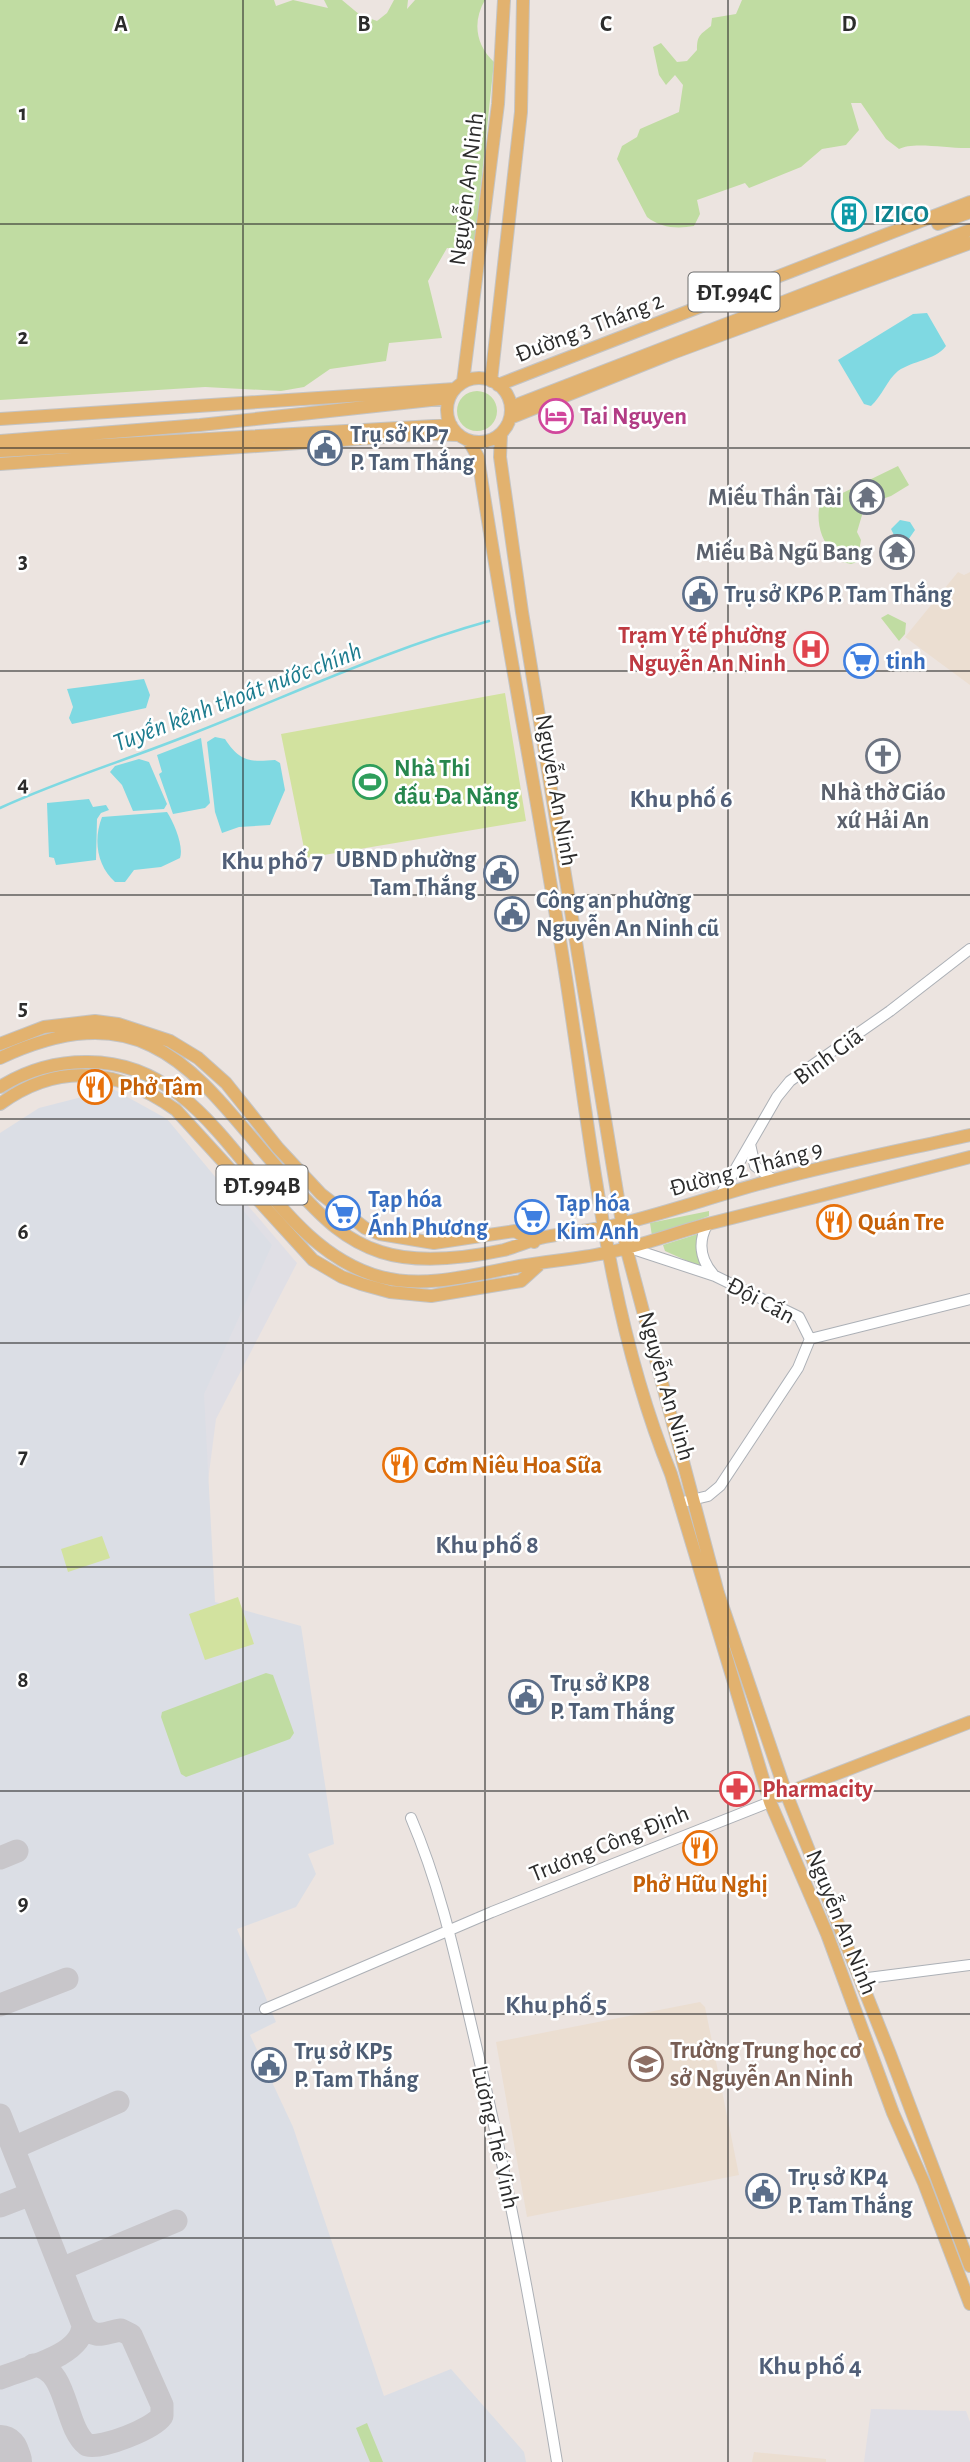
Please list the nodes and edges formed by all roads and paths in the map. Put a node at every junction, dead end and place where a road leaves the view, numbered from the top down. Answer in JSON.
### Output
{"nodes":[{"id":1,"x":504,"y":0,"type":"edge"},
{"id":2,"x":523,"y":0,"type":"edge"},
{"id":3,"x":500,"y":80,"type":"junction"},
{"id":4,"x":521,"y":80,"type":"junction"},
{"id":5,"x":498,"y":104,"type":"junction"},
{"id":6,"x":521,"y":111,"type":"junction"},
{"id":7,"x":970,"y":202,"type":"edge"},
{"id":8,"x":970,"y":212,"type":"edge"},
{"id":9,"x":970,"y":230,"type":"edge"},
{"id":10,"x":970,"y":243,"type":"edge"},
{"id":11,"x":498,"y":385,"type":"junction"},
{"id":12,"x":456,"y":390,"type":"junction"},
{"id":13,"x":510,"y":412,"type":"junction"},
{"id":14,"x":0,"y":419,"type":"edge"},
{"id":15,"x":459,"y":434,"type":"junction"},
{"id":16,"x":501,"y":434,"type":"junction"},
{"id":17,"x":0,"y":441,"type":"edge"},
{"id":18,"x":0,"y":451,"type":"edge"},
{"id":19,"x":0,"y":464,"type":"edge"},
{"id":20,"x":544,"y":743,"type":"junction"},
{"id":21,"x":529,"y":746,"type":"junction"},
{"id":22,"x":970,"y":948,"type":"edge"},
{"id":23,"x":0,"y":1044,"type":"edge"},
{"id":24,"x":0,"y":1058,"type":"edge"},
{"id":25,"x":0,"y":1087,"type":"edge"},
{"id":26,"x":0,"y":1104,"type":"edge"},
{"id":27,"x":970,"y":1135,"type":"edge"},
{"id":28,"x":750,"y":1144,"type":"junction"},
{"id":29,"x":970,"y":1157,"type":"edge"},
{"id":30,"x":774,"y":1180,"type":"junction"},
{"id":31,"x":721,"y":1194,"type":"junction"},
{"id":32,"x":621,"y":1224,"type":"junction"},
{"id":33,"x":707,"y":1224,"type":"junction"},
{"id":34,"x":604,"y":1228,"type":"junction"},
{"id":35,"x":534,"y":1242,"type":"junction"},
{"id":36,"x":626,"y":1247,"type":"junction"},
{"id":37,"x":608,"y":1253,"type":"junction"},
{"id":38,"x":541,"y":1263,"type":"junction"},
{"id":39,"x":715,"y":1276,"type":"junction"},
{"id":40,"x":970,"y":1299,"type":"edge"},
{"id":41,"x":810,"y":1339,"type":"junction"},
{"id":42,"x":693,"y":1501,"type":"junction"},
{"id":43,"x":679,"y":1503,"type":"junction"},
{"id":44,"x":970,"y":1722,"type":"edge"},
{"id":45,"x":786,"y":1793,"type":"junction"},
{"id":46,"x":770,"y":1802,"type":"junction"},
{"id":47,"x":411,"y":1818,"type":"dead end"},
{"id":48,"x":449,"y":1930,"type":"junction"},
{"id":49,"x":970,"y":1965,"type":"edge"},
{"id":50,"x":860,"y":1979,"type":"junction"},
{"id":51,"x":265,"y":2009,"type":"dead end"},
{"id":52,"x":970,"y":2266,"type":"edge"},
{"id":53,"x":970,"y":2304,"type":"edge"},
{"id":54,"x":557,"y":2462,"type":"edge"}],
"edges":[{"from":1,"to":3,"type":"main road","name":"Nguyễn An Ninh"},
{"from":2,"to":4,"type":"main road","name":"Nguyễn An Ninh"},
{"from":3,"to":4,"type":"main road"},
{"from":3,"to":5,"type":"main road","name":"Nguyễn An Ninh"},
{"from":4,"to":6,"type":"main road","name":"Nguyễn An Ninh"},
{"from":5,"to":6,"type":"main road"},
{"from":5,"to":12,"type":"main road","name":"Nguyễn An Ninh"},
{"from":6,"to":11,"type":"main road","name":"Nguyễn An Ninh"},
{"from":7,"to":11,"type":"main road","name":"Đường 3 Tháng 2","number":"ĐT.994C"},
{"from":8,"to":11,"type":"main road","name":"Đường 3 Tháng 2","number":"ĐT.994C"},
{"from":9,"to":13,"type":"main road","name":"Đường 3 Tháng 2","number":"ĐT.994C"},
{"from":10,"to":13,"type":"main road","number":"ĐT.994C"},
{"from":11,"to":12,"type":"main road","number":"ĐT.994C"},
{"from":11,"to":13,"type":"main road"},
{"from":12,"to":14,"type":"main road","number":"ĐT.994C"},
{"from":12,"to":15,"type":"main road"},
{"from":12,"to":17,"type":"main road","number":"ĐT.994C"},
{"from":13,"to":16,"type":"main road"},
{"from":15,"to":16,"type":"main road"},
{"from":15,"to":18,"type":"main road"},
{"from":15,"to":19,"type":"main road"},
{"from":15,"to":21,"type":"main road","name":"Nguyễn An Ninh"},
{"from":16,"to":20,"type":"main road","name":"Nguyễn An Ninh"},
{"from":20,"to":21,"type":"main road"},
{"from":20,"to":32,"type":"main road","name":"Nguyễn An Ninh"},
{"from":21,"to":34,"type":"main road","name":"Nguyễn An Ninh"},
{"from":22,"to":28,"type":"street","name":"Bình Giã"},
{"from":23,"to":35,"type":"main road","name":"Đường 2 Tháng 9","number":"ĐT.994B"},
{"from":24,"to":35,"type":"main road","name":"Đường 2 Tháng 9","number":"ĐT.994B"},
{"from":25,"to":38,"type":"main road","name":"Đường 2 Tháng 9","number":"ĐT.994B"},
{"from":26,"to":38,"type":"main road","name":"Đường 2 Tháng 9","number":"ĐT.994B"},
{"from":27,"to":30,"type":"main road","name":"Đường 2 Tháng 9","number":"ĐT.994B"},
{"from":28,"to":30,"type":"street"},
{"from":28,"to":31,"type":"street","name":"Bình Giã"},
{"from":29,"to":33,"type":"main road","name":"Đường 2 Tháng 9","number":"ĐT.994B"},
{"from":30,"to":31,"type":"main road","name":"Đường 2 Tháng 9","number":"ĐT.994B"},
{"from":31,"to":32,"type":"main road","name":"Đường 2 Tháng 9","number":"ĐT.994B"},
{"from":32,"to":34,"type":"main road","name":"Đường 2 Tháng 9","number":"ĐT.994B"},
{"from":32,"to":36,"type":"main road","name":"Nguyễn An Ninh"},
{"from":33,"to":36,"type":"main road","name":"Đường 2 Tháng 9","number":"ĐT.994B"},
{"from":33,"to":39,"type":"street"},
{"from":34,"to":35,"type":"main road","name":"Đường 2 Tháng 9","number":"ĐT.994B"},
{"from":34,"to":37,"type":"main road","name":"Nguyễn An Ninh"},
{"from":35,"to":38,"type":"main road"},
{"from":36,"to":37,"type":"main road","name":"Đường 2 Tháng 9","number":"ĐT.994B"},
{"from":36,"to":39,"type":"street","name":"Đội Cấn"},
{"from":36,"to":42,"type":"main road","name":"Nguyễn An Ninh"},
{"from":37,"to":38,"type":"main road","name":"Đường 2 Tháng 9","number":"ĐT.994B"},
{"from":37,"to":43,"type":"main road","name":"Nguyễn An Ninh"},
{"from":39,"to":41,"type":"street","name":"Đội Cấn"},
{"from":40,"to":41,"type":"street"},
{"from":41,"to":42,"type":"street","name":"Đội Cấn"},
{"from":42,"to":43,"type":"street"},
{"from":42,"to":45,"type":"main road","name":"Nguyễn An Ninh"},
{"from":43,"to":46,"type":"main road","name":"Nguyễn An Ninh"},
{"from":44,"to":45,"type":"main road","name":"Trương Công Định"},
{"from":45,"to":46,"type":"main road","name":"Trương Công Định"},
{"from":45,"to":50,"type":"main road","name":"Nguyễn An Ninh"},
{"from":46,"to":48,"type":"street","name":"Trương Công Định"},
{"from":46,"to":53,"type":"main road","name":"Nguyễn An Ninh"},
{"from":47,"to":48,"type":"street","name":"Lương Thế Vinh"},
{"from":48,"to":51,"type":"street","name":"Trương Công Định"},
{"from":48,"to":54,"type":"street","name":"Lương Thế Vinh"},
{"from":49,"to":50,"type":"street"},
{"from":50,"to":52,"type":"main road","name":"Nguyễn An Ninh"}]}
